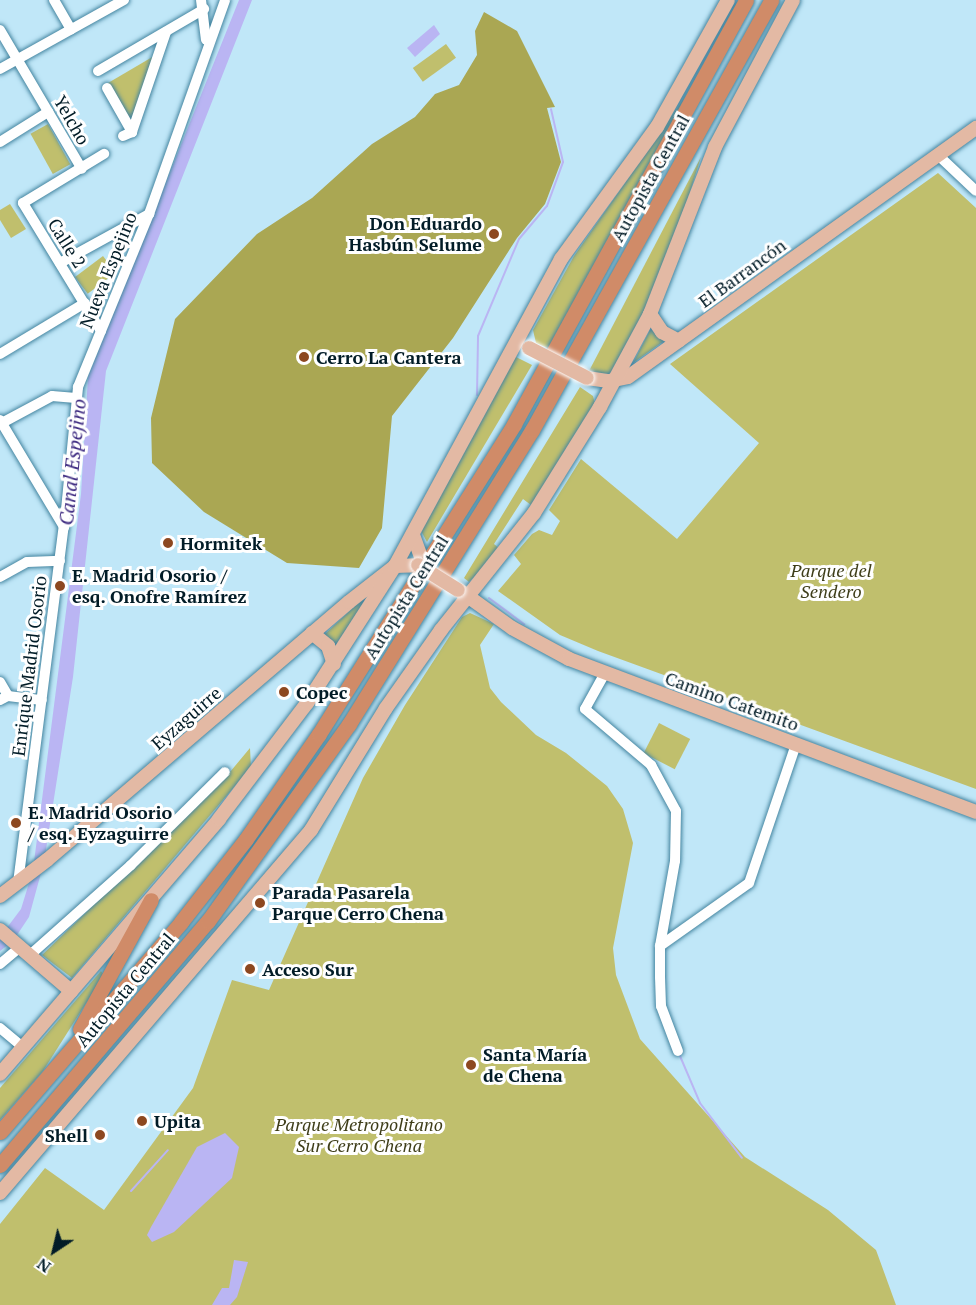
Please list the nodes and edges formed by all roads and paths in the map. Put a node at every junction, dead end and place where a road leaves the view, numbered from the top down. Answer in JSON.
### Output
{"nodes":[{"id":1,"x":54,"y":0,"type":"edge"},
{"id":2,"x":728,"y":0,"type":"edge"},
{"id":3,"x":746,"y":0,"type":"edge"},
{"id":4,"x":771,"y":0,"type":"edge"},
{"id":5,"x":793,"y":0,"type":"edge"},
{"id":6,"x":121,"y":1,"type":"edge"},
{"id":7,"x":221,"y":3,"type":"edge"},
{"id":8,"x":202,"y":5,"type":"edge"},
{"id":9,"x":71,"y":29,"type":"junction"},
{"id":10,"x":0,"y":30,"type":"edge"},
{"id":11,"x":166,"y":32,"type":"junction"},
{"id":12,"x":204,"y":52,"type":"junction"},
{"id":13,"x":17,"y":59,"type":"junction"},
{"id":14,"x":0,"y":69,"type":"edge"},
{"id":15,"x":98,"y":71,"type":"dead end"},
{"id":16,"x":107,"y":88,"type":"dead end"},
{"id":17,"x":48,"y":112,"type":"junction"},
{"id":18,"x":976,"y":128,"type":"edge"},
{"id":19,"x":0,"y":142,"type":"edge"},
{"id":20,"x":104,"y":154,"type":"dead end"},
{"id":21,"x":938,"y":155,"type":"junction"},
{"id":22,"x":82,"y":169,"type":"junction"},
{"id":23,"x":976,"y":191,"type":"edge"},
{"id":24,"x":23,"y":203,"type":"joint"},
{"id":25,"x":149,"y":214,"type":"junction"},
{"id":26,"x":60,"y":263,"type":"junction"},
{"id":27,"x":85,"y":303,"type":"junction"},
{"id":28,"x":650,"y":314,"type":"junction"},
{"id":29,"x":102,"y":331,"type":"junction"},
{"id":30,"x":679,"y":341,"type":"junction"},
{"id":31,"x":516,"y":342,"type":"junction"},
{"id":32,"x":0,"y":354,"type":"edge"},
{"id":33,"x":616,"y":380,"type":"junction"},
{"id":34,"x":593,"y":382,"type":"junction"},
{"id":35,"x":76,"y":398,"type":"junction"},
{"id":36,"x":600,"y":407,"type":"junction"},
{"id":37,"x":1,"y":422,"type":"edge"},
{"id":38,"x":67,"y":490,"type":"junction"},
{"id":39,"x":428,"y":507,"type":"junction"},
{"id":40,"x":55,"y":512,"type":"junction"},
{"id":41,"x":64,"y":527,"type":"junction"},
{"id":42,"x":413,"y":535,"type":"junction"},
{"id":43,"x":60,"y":561,"type":"junction"},
{"id":44,"x":422,"y":564,"type":"junction"},
{"id":45,"x":395,"y":566,"type":"junction"},
{"id":46,"x":0,"y":577,"type":"edge"},
{"id":47,"x":478,"y":580,"type":"junction"},
{"id":48,"x":462,"y":592,"type":"junction"},
{"id":49,"x":349,"y":602,"type":"junction"},
{"id":50,"x":483,"y":608,"type":"junction"},
{"id":51,"x":312,"y":633,"type":"junction"},
{"id":52,"x":334,"y":664,"type":"junction"},
{"id":53,"x":605,"y":673,"type":"junction"},
{"id":54,"x":0,"y":682,"type":"edge"},
{"id":55,"x":4,"y":698,"type":"edge"},
{"id":56,"x":42,"y":700,"type":"junction"},
{"id":57,"x":796,"y":744,"type":"junction"},
{"id":58,"x":225,"y":772,"type":"dead end"},
{"id":59,"x":976,"y":812,"type":"edge"},
{"id":60,"x":22,"y":879,"type":"junction"},
{"id":61,"x":0,"y":896,"type":"edge"},
{"id":62,"x":151,"y":900,"type":"junction"},
{"id":63,"x":0,"y":930,"type":"edge"},
{"id":64,"x":660,"y":946,"type":"junction"},
{"id":65,"x":22,"y":948,"type":"junction"},
{"id":66,"x":0,"y":964,"type":"edge"},
{"id":67,"x":71,"y":991,"type":"junction"},
{"id":68,"x":0,"y":1028,"type":"edge"},
{"id":69,"x":23,"y":1047,"type":"junction"},
{"id":70,"x":678,"y":1051,"type":"dead end"},
{"id":71,"x":52,"y":1072,"type":"junction"},
{"id":72,"x":0,"y":1074,"type":"edge"},
{"id":73,"x":0,"y":1132,"type":"edge"},
{"id":74,"x":0,"y":1165,"type":"edge"},
{"id":75,"x":0,"y":1193,"type":"edge"}],
"edges":[{"from":1,"to":9,"type":"street"},
{"from":2,"to":31,"type":"main road"},
{"from":3,"to":71,"type":"highway","name":"Autopista Central"},
{"from":4,"to":74,"type":"highway","name":"Autopista Central"},
{"from":5,"to":28,"type":"main road"},
{"from":6,"to":9,"type":"street"},
{"from":7,"to":8,"type":"street"},
{"from":7,"to":12,"type":"street","name":"Nueva Espejino"},
{"from":8,"to":11,"type":"street"},
{"from":8,"to":12,"type":"street"},
{"from":9,"to":13,"type":"street"},
{"from":10,"to":13,"type":"street","name":"Yelcho"},
{"from":11,"to":15,"type":"street"},
{"from":11,"to":16,"type":"street"},
{"from":12,"to":25,"type":"street","name":"Nueva Espejino"},
{"from":13,"to":14,"type":"street"},
{"from":13,"to":17,"type":"street","name":"Yelcho"},
{"from":17,"to":19,"type":"street"},
{"from":17,"to":22,"type":"street","name":"Yelcho"},
{"from":18,"to":21,"type":"main road","name":"El Barrancón"},
{"from":20,"to":22,"type":"street"},
{"from":21,"to":23,"type":"street"},
{"from":21,"to":30,"type":"main road","name":"El Barrancón"},
{"from":22,"to":24,"type":"street","name":"Yelcho"},
{"from":24,"to":26,"type":"street","name":"Calle 2"},
{"from":25,"to":26,"type":"street"},
{"from":25,"to":29,"type":"street","name":"Nueva Espejino"},
{"from":26,"to":27,"type":"street","name":"Calle 2"},
{"from":27,"to":29,"type":"street","name":"Calle 2"},
{"from":27,"to":32,"type":"street"},
{"from":28,"to":30,"type":"main road"},
{"from":28,"to":33,"type":"main road"},
{"from":29,"to":35,"type":"street","name":"Nueva Espejino"},
{"from":30,"to":33,"type":"main road","name":"El Barrancón"},
{"from":31,"to":34,"type":"main road","name":"El Barrancón","bridge":true},
{"from":31,"to":39,"type":"main road"},
{"from":33,"to":34,"type":"main road","name":"El Barrancón"},
{"from":33,"to":36,"type":"main road"},
{"from":34,"to":36,"type":"main road"},
{"from":35,"to":37,"type":"street"},
{"from":35,"to":38,"type":"street","name":"Nueva Espejino"},
{"from":36,"to":47,"type":"main road"},
{"from":37,"to":40,"type":"street"},
{"from":38,"to":40,"type":"street"},
{"from":38,"to":41,"type":"street","name":"Nueva Espejino"},
{"from":39,"to":42,"type":"main road"},
{"from":39,"to":49,"type":"main road"},
{"from":40,"to":41,"type":"street"},
{"from":41,"to":43,"type":"street","name":"Nueva Espejino"},
{"from":42,"to":44,"type":"main road"},
{"from":42,"to":45,"type":"main road"},
{"from":43,"to":46,"type":"street"},
{"from":43,"to":56,"type":"street","name":"Enrique Madrid Osorio"},
{"from":44,"to":45,"type":"main road"},
{"from":44,"to":48,"type":"main road","name":"Camino Catemito","bridge":true},
{"from":45,"to":49,"type":"main road","name":"Eyzaguirre"},
{"from":45,"to":52,"type":"main road"},
{"from":47,"to":48,"type":"main road"},
{"from":47,"to":50,"type":"main road"},
{"from":48,"to":50,"type":"main road","name":"Camino Catemito"},
{"from":48,"to":75,"type":"main road"},
{"from":49,"to":51,"type":"main road","name":"Eyzaguirre"},
{"from":50,"to":53,"type":"main road","name":"Camino Catemito"},
{"from":51,"to":52,"type":"main road"},
{"from":51,"to":60,"type":"main road","name":"Eyzaguirre"},
{"from":52,"to":62,"type":"main road"},
{"from":53,"to":57,"type":"main road","name":"Camino Catemito"},
{"from":53,"to":64,"type":"street"},
{"from":54,"to":55,"type":"street"},
{"from":55,"to":56,"type":"street"},
{"from":56,"to":60,"type":"street","name":"Enrique Madrid Osorio"},
{"from":57,"to":59,"type":"main road","name":"Camino Catemito"},
{"from":57,"to":64,"type":"street"},
{"from":58,"to":65,"type":"street"},
{"from":60,"to":61,"type":"main road","name":"Eyzaguirre"},
{"from":62,"to":67,"type":"main road"},
{"from":62,"to":71,"type":"highway"},
{"from":63,"to":65,"type":"main road"},
{"from":64,"to":70,"type":"street"},
{"from":65,"to":66,"type":"street"},
{"from":65,"to":67,"type":"main road"},
{"from":67,"to":69,"type":"main road"},
{"from":68,"to":69,"type":"street"},
{"from":69,"to":72,"type":"main road"},
{"from":71,"to":73,"type":"highway","name":"Autopista Central"}]}
